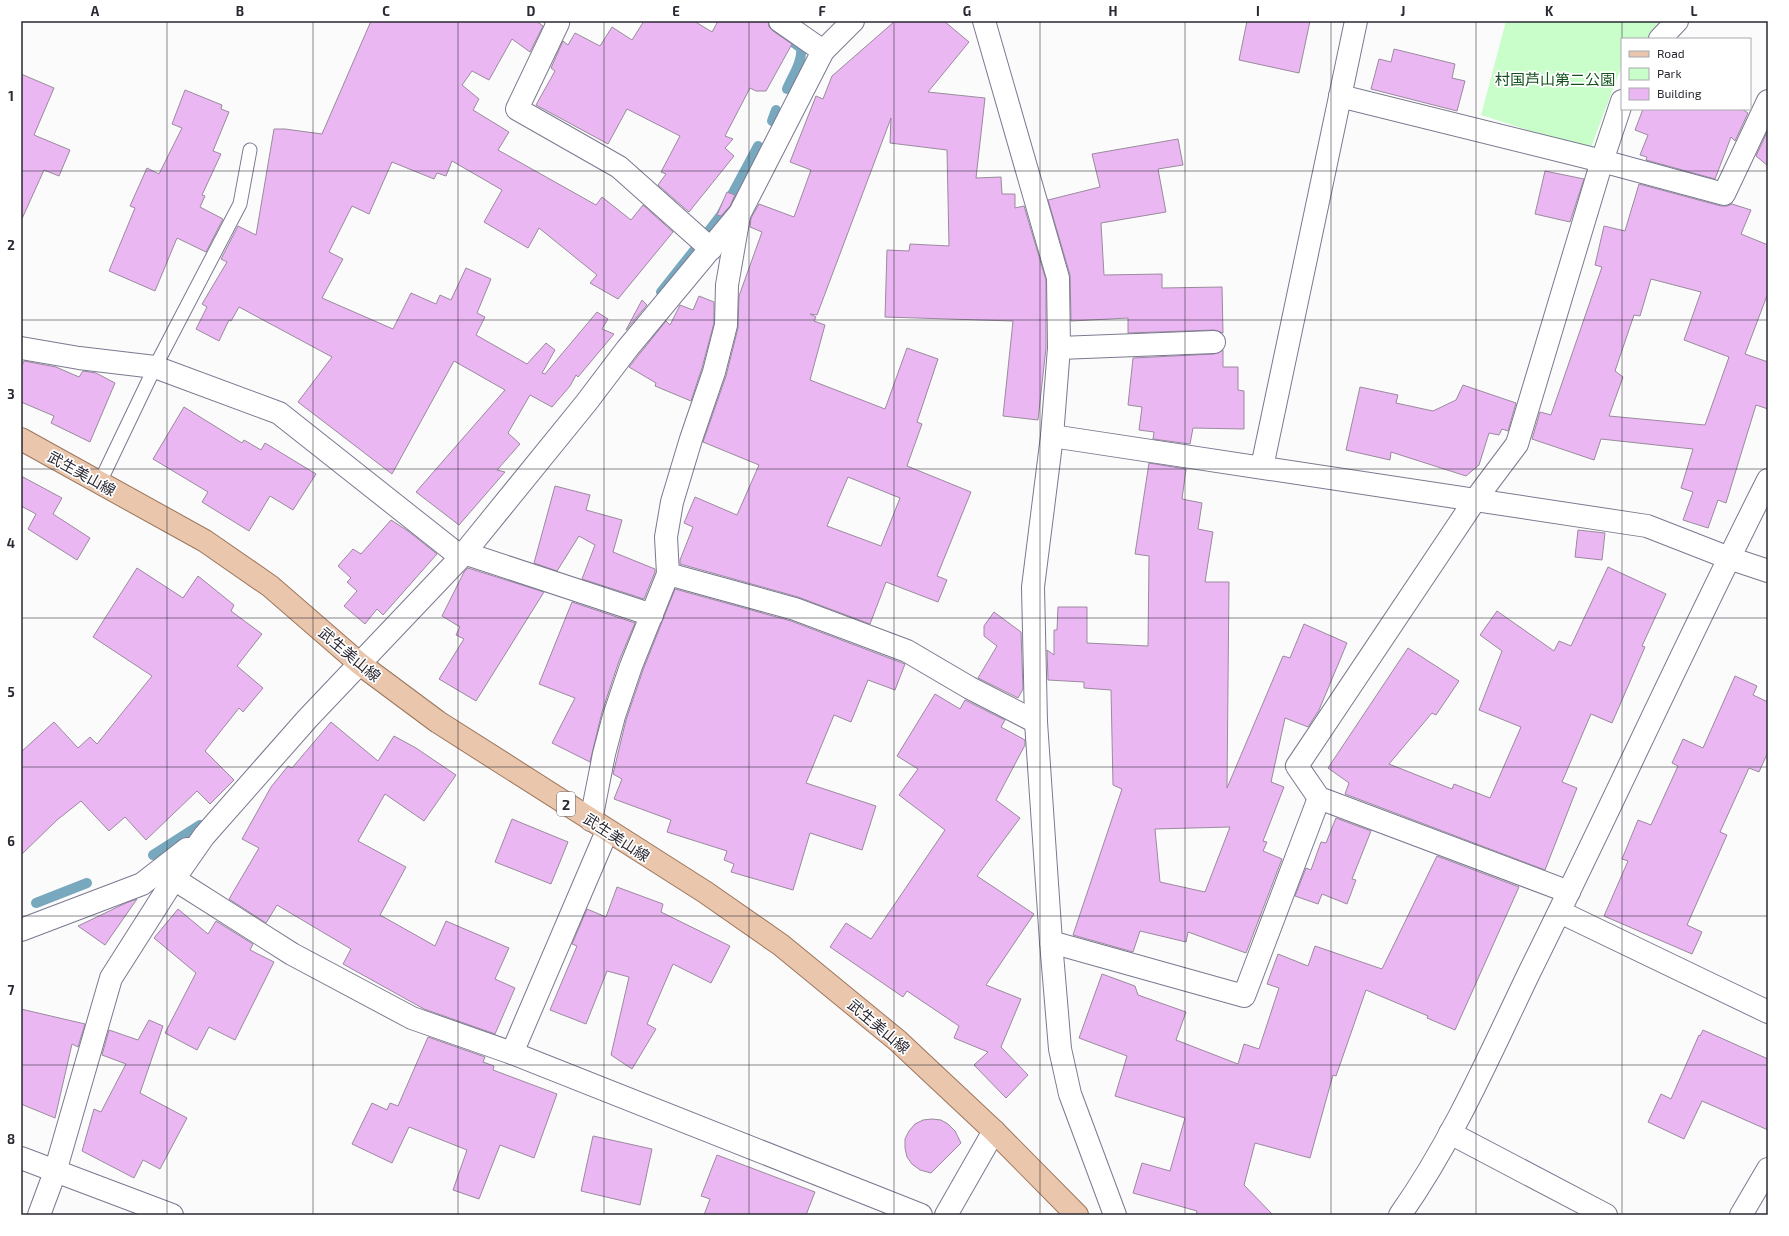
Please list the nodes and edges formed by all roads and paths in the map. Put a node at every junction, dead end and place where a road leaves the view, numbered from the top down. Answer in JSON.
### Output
{"nodes":[{"id":1,"x":556,"y":21,"type":"edge"},
{"id":2,"x":780,"y":21,"type":"edge"},
{"id":3,"x":853,"y":21,"type":"edge"},
{"id":4,"x":984,"y":21,"type":"edge"},
{"id":5,"x":1356,"y":21,"type":"edge"},
{"id":6,"x":1677,"y":21,"type":"edge"},
{"id":7,"x":1661,"y":38,"type":"edge"},
{"id":8,"x":823,"y":51,"type":"junction"},
{"id":9,"x":1340,"y":96,"type":"junction"},
{"id":10,"x":1768,"y":101,"type":"edge"},
{"id":11,"x":1621,"y":104,"type":"edge"},
{"id":12,"x":250,"y":150,"type":"dead end"},
{"id":13,"x":1602,"y":161,"type":"junction"},
{"id":14,"x":740,"y":213,"type":"junction"},
{"id":15,"x":711,"y":249,"type":"junction"},
{"id":16,"x":1214,"y":342,"type":"dead end"},
{"id":17,"x":21,"y":348,"type":"edge"},
{"id":18,"x":1059,"y":348,"type":"junction"},
{"id":19,"x":155,"y":367,"type":"junction"},
{"id":20,"x":1052,"y":436,"type":"junction"},
{"id":21,"x":21,"y":439,"type":"edge"},
{"id":22,"x":1262,"y":467,"type":"junction"},
{"id":23,"x":1768,"y":480,"type":"edge"},
{"id":24,"x":100,"y":482,"type":"junction"},
{"id":25,"x":1475,"y":500,"type":"junction"},
{"id":26,"x":463,"y":555,"type":"junction"},
{"id":27,"x":1729,"y":558,"type":"junction"},
{"id":28,"x":1768,"y":571,"type":"edge"},
{"id":29,"x":668,"y":574,"type":"junction"},
{"id":30,"x":652,"y":614,"type":"junction"},
{"id":31,"x":360,"y":664,"type":"junction"},
{"id":32,"x":1036,"y":722,"type":"junction"},
{"id":33,"x":1319,"y":798,"type":"junction"},
{"id":34,"x":599,"y":825,"type":"junction"},
{"id":35,"x":204,"y":836,"type":"junction"},
{"id":36,"x":174,"y":879,"type":"junction"},
{"id":37,"x":1569,"y":892,"type":"junction"},
{"id":38,"x":1560,"y":912,"type":"junction"},
{"id":39,"x":21,"y":930,"type":"edge"},
{"id":40,"x":1051,"y":942,"type":"junction"},
{"id":41,"x":1768,"y":1012,"type":"edge"},
{"id":42,"x":512,"y":1053,"type":"junction"},
{"id":43,"x":994,"y":1131,"type":"junction"},
{"id":44,"x":1450,"y":1133,"type":"junction"},
{"id":45,"x":21,"y":1158,"type":"edge"},
{"id":46,"x":1768,"y":1169,"type":"edge"},
{"id":47,"x":55,"y":1172,"type":"junction"},
{"id":48,"x":1598,"y":1213,"type":"edge"},
{"id":49,"x":39,"y":1215,"type":"edge"},
{"id":50,"x":172,"y":1215,"type":"edge"},
{"id":51,"x":922,"y":1215,"type":"edge"},
{"id":52,"x":946,"y":1215,"type":"edge"},
{"id":53,"x":1077,"y":1215,"type":"edge"},
{"id":54,"x":1115,"y":1215,"type":"edge"},
{"id":55,"x":1400,"y":1215,"type":"edge"},
{"id":56,"x":1741,"y":1215,"type":"edge"}],
"edges":[{"from":1,"to":15,"type":"street"},
{"from":2,"to":8,"type":"street"},
{"from":3,"to":8,"type":"street"},
{"from":4,"to":18,"type":"street"},
{"from":5,"to":9,"type":"street"},
{"from":6,"to":7,"type":"street"},
{"from":8,"to":14,"type":"street"},
{"from":9,"to":13,"type":"street"},
{"from":9,"to":22,"type":"street"},
{"from":10,"to":13,"type":"street"},
{"from":11,"to":13,"type":"street"},
{"from":12,"to":19,"type":"lane"},
{"from":13,"to":25,"type":"street"},
{"from":14,"to":15,"type":"street"},
{"from":14,"to":29,"type":"street"},
{"from":15,"to":26,"type":"street"},
{"from":16,"to":18,"type":"street"},
{"from":17,"to":19,"type":"street"},
{"from":18,"to":20,"type":"street"},
{"from":19,"to":24,"type":"lane"},
{"from":19,"to":26,"type":"street"},
{"from":20,"to":22,"type":"street"},
{"from":20,"to":32,"type":"street"},
{"from":21,"to":24,"type":"main road","name":"武生美山線","number":"2"},
{"from":22,"to":25,"type":"street"},
{"from":23,"to":27,"type":"street"},
{"from":24,"to":31,"type":"main road","name":"武生美山線","number":"2"},
{"from":25,"to":27,"type":"street"},
{"from":25,"to":33,"type":"street"},
{"from":26,"to":30,"type":"street"},
{"from":26,"to":31,"type":"street"},
{"from":27,"to":28,"type":"street"},
{"from":27,"to":37,"type":"street"},
{"from":29,"to":30,"type":"street"},
{"from":29,"to":32,"type":"street"},
{"from":30,"to":34,"type":"street"},
{"from":31,"to":34,"type":"main road","name":"武生美山線","number":"2"},
{"from":31,"to":35,"type":"street"},
{"from":32,"to":40,"type":"street"},
{"from":33,"to":37,"type":"street"},
{"from":33,"to":40,"type":"street"},
{"from":34,"to":42,"type":"street"},
{"from":34,"to":43,"type":"main road","name":"武生美山線","number":"2"},
{"from":35,"to":36,"type":"street"},
{"from":35,"to":39,"type":"street"},
{"from":36,"to":42,"type":"street"},
{"from":36,"to":47,"type":"street"},
{"from":37,"to":38,"type":"street"},
{"from":38,"to":41,"type":"street"},
{"from":38,"to":44,"type":"street"},
{"from":40,"to":54,"type":"street"},
{"from":42,"to":51,"type":"street"},
{"from":43,"to":52,"type":"street"},
{"from":43,"to":53,"type":"main road","name":"武生美山線","number":"2"},
{"from":44,"to":48,"type":"street"},
{"from":44,"to":55,"type":"street"},
{"from":45,"to":47,"type":"street"},
{"from":46,"to":56,"type":"street"},
{"from":47,"to":49,"type":"street"},
{"from":47,"to":50,"type":"street"}]}
